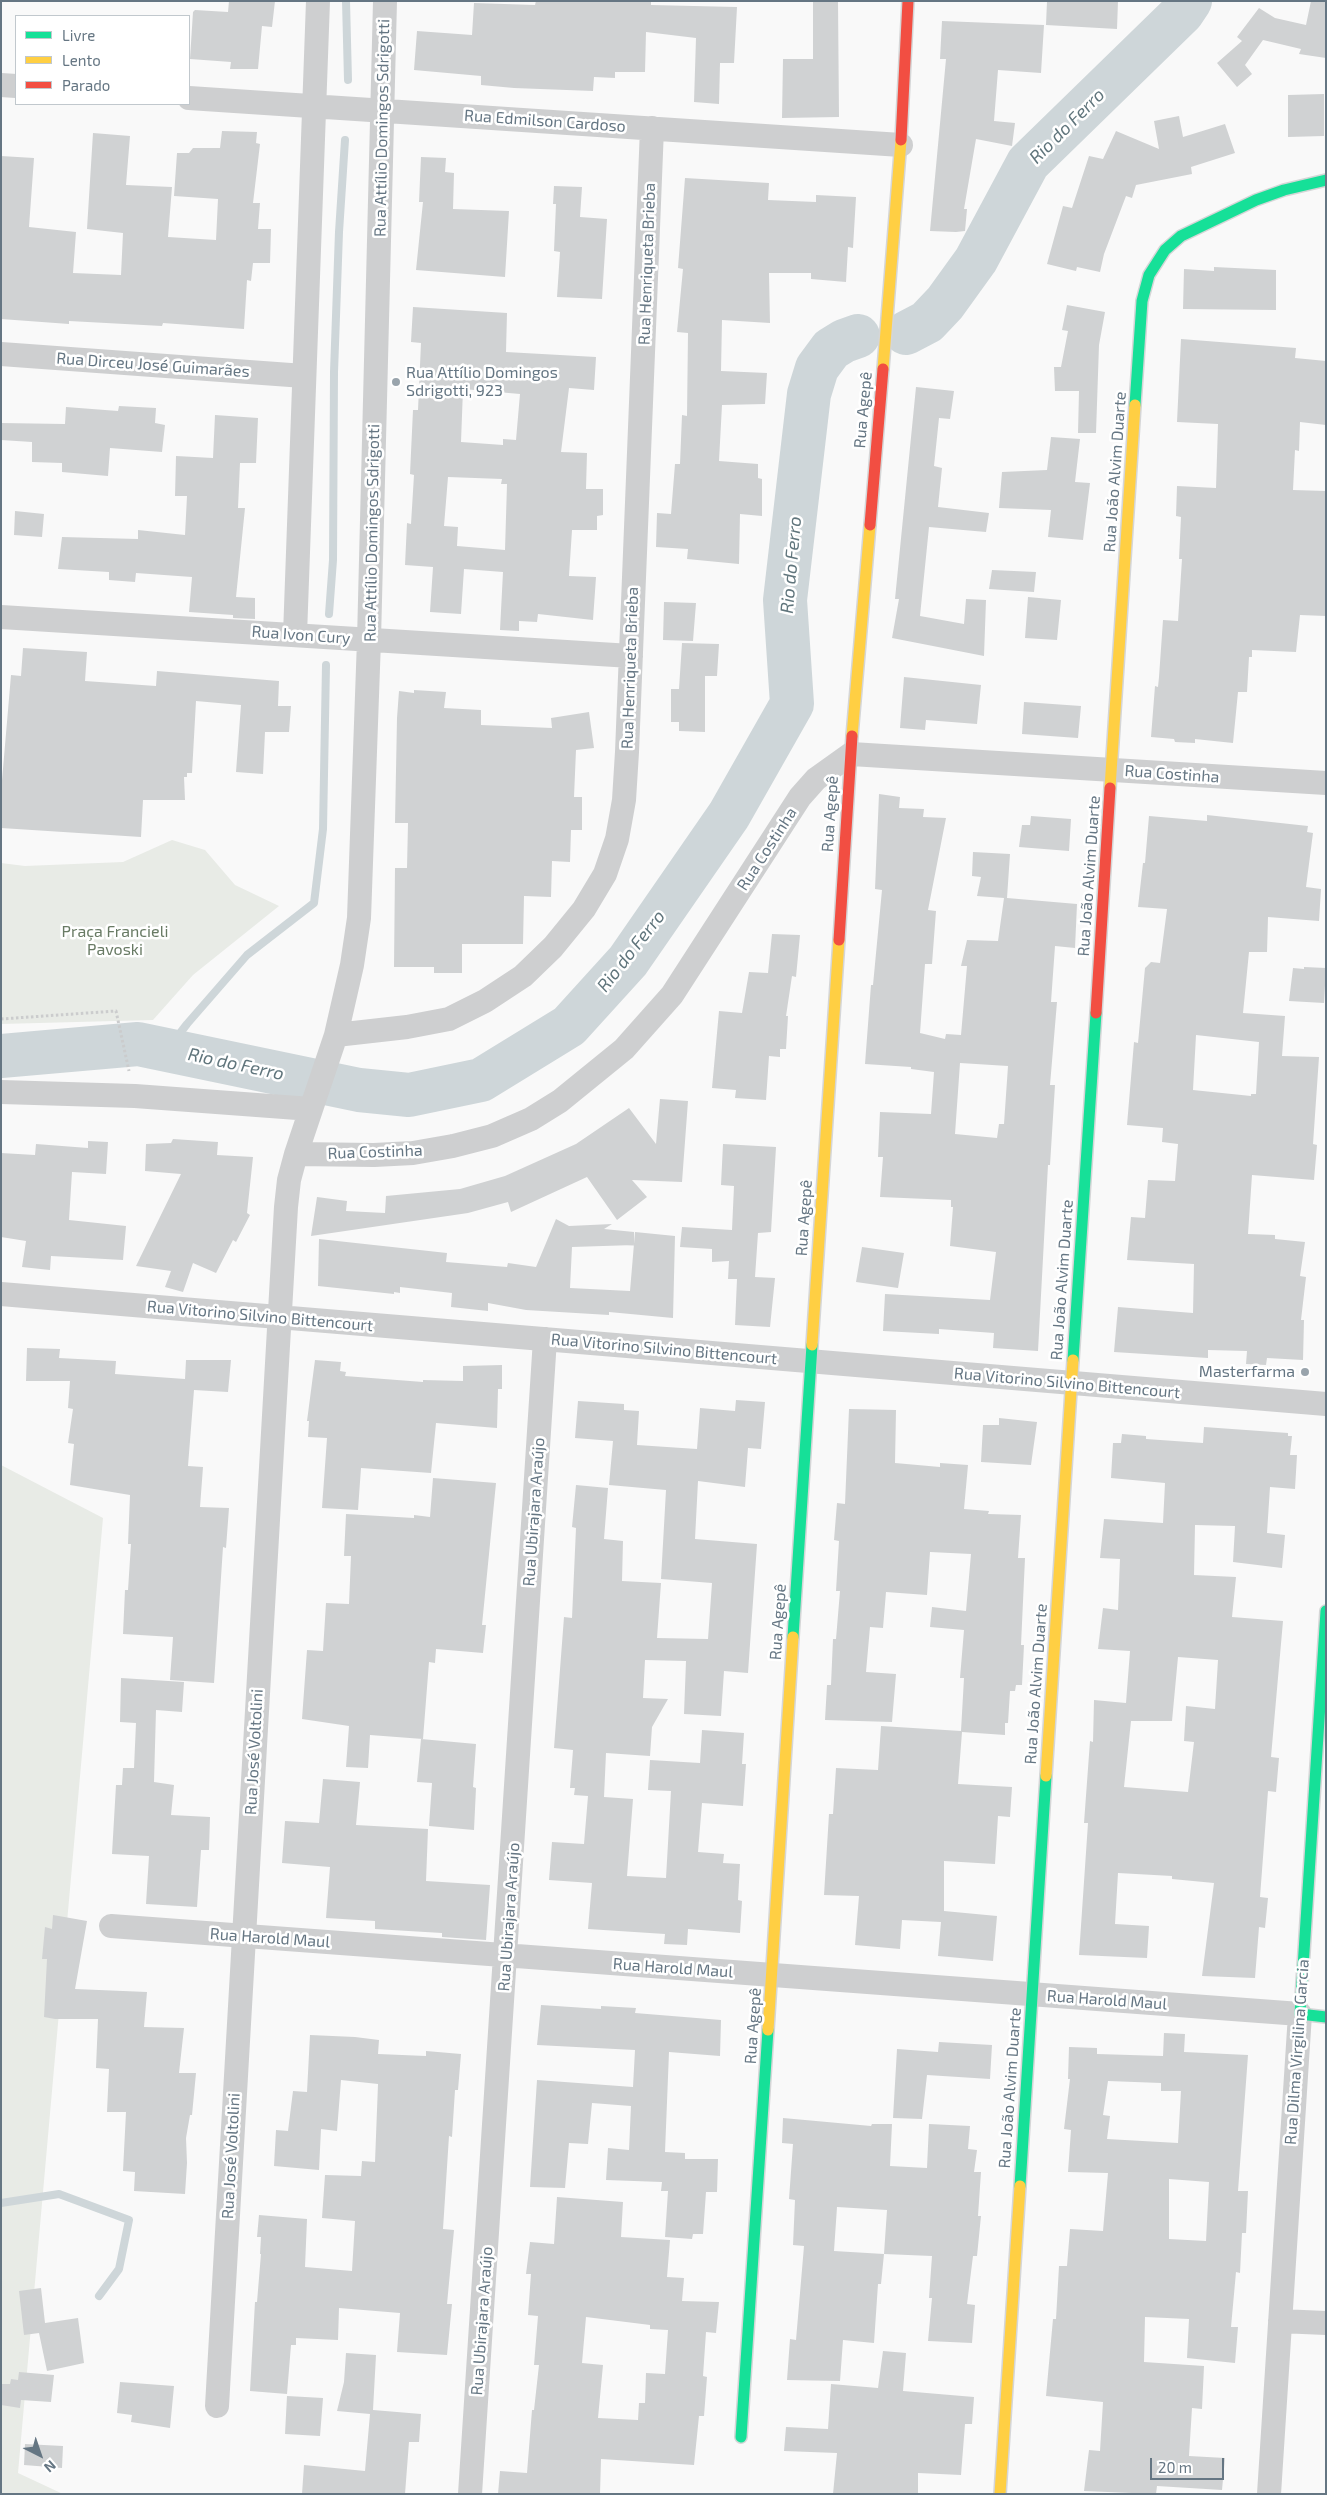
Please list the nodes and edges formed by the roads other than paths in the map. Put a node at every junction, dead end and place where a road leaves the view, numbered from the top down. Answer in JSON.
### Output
{"nodes":[{"id":1,"x":318,"y":1,"type":"edge"},
{"id":2,"x":385,"y":1,"type":"edge"},
{"id":3,"x":908,"y":1,"type":"edge"},
{"id":4,"x":1,"y":86,"type":"edge"},
{"id":5,"x":15,"y":86,"type":"edge"},
{"id":6,"x":190,"y":98,"type":"edge"},
{"id":7,"x":314,"y":106,"type":"junction"},
{"id":8,"x":383,"y":111,"type":"junction"},
{"id":9,"x":652,"y":128,"type":"junction"},
{"id":10,"x":901,"y":145,"type":"junction"},
{"id":11,"x":1326,"y":180,"type":"edge"},
{"id":12,"x":1,"y":354,"type":"edge"},
{"id":13,"x":304,"y":376,"type":"junction"},
{"id":14,"x":1,"y":617,"type":"edge"},
{"id":15,"x":295,"y":635,"type":"junction"},
{"id":16,"x":369,"y":640,"type":"junction"},
{"id":17,"x":631,"y":656,"type":"junction"},
{"id":18,"x":851,"y":754,"type":"junction"},
{"id":19,"x":1112,"y":770,"type":"junction"},
{"id":20,"x":1326,"y":783,"type":"edge"},
{"id":21,"x":336,"y":1035,"type":"junction"},
{"id":22,"x":1,"y":1092,"type":"edge"},
{"id":23,"x":312,"y":1105,"type":"junction"},
{"id":24,"x":296,"y":1154,"type":"junction"},
{"id":25,"x":1,"y":1294,"type":"edge"},
{"id":26,"x":278,"y":1317,"type":"junction"},
{"id":27,"x":546,"y":1339,"type":"junction"},
{"id":28,"x":810,"y":1361,"type":"junction"},
{"id":29,"x":1072,"y":1383,"type":"junction"},
{"id":30,"x":1326,"y":1404,"type":"edge"},
{"id":31,"x":1326,"y":1611,"type":"edge"},
{"id":32,"x":111,"y":1926,"type":"dead end"},
{"id":33,"x":244,"y":1936,"type":"junction"},
{"id":34,"x":506,"y":1956,"type":"junction"},
{"id":35,"x":772,"y":1975,"type":"junction"},
{"id":36,"x":1032,"y":1995,"type":"junction"},
{"id":37,"x":1300,"y":2014,"type":"junction"},
{"id":38,"x":1326,"y":2017,"type":"edge"},
{"id":39,"x":1280,"y":2321,"type":"junction"},
{"id":40,"x":1326,"y":2323,"type":"edge"},
{"id":41,"x":216,"y":2406,"type":"dead end"},
{"id":42,"x":741,"y":2438,"type":"dead end"},
{"id":43,"x":470,"y":2494,"type":"edge"},
{"id":44,"x":1000,"y":2494,"type":"edge"},
{"id":45,"x":1268,"y":2494,"type":"edge"}],
"edges":[{"from":1,"to":7,"type":"street"},
{"from":2,"to":8,"type":"street","name":"Rua Attílio Domingos Sdrigotti"},
{"from":3,"to":10,"type":"street","name":"Rua Agepê"},
{"from":4,"to":5,"type":"street"},
{"from":6,"to":7,"type":"street","name":"Rua Edmilson Cardoso"},
{"from":7,"to":8,"type":"street","name":"Rua Edmilson Cardoso"},
{"from":7,"to":13,"type":"street"},
{"from":8,"to":9,"type":"street","name":"Rua Edmilson Cardoso"},
{"from":8,"to":16,"type":"street","name":"Rua Attílio Domingos Sdrigotti"},
{"from":9,"to":10,"type":"street","name":"Rua Edmilson Cardoso"},
{"from":9,"to":17,"type":"street","name":"Rua Henriqueta Brieba"},
{"from":10,"to":18,"type":"street","name":"Rua Agepê"},
{"from":11,"to":19,"type":"street","name":"Rua João Alvim Duarte"},
{"from":12,"to":13,"type":"street","name":"Rua Dirceu José Guimarães"},
{"from":13,"to":15,"type":"street"},
{"from":14,"to":15,"type":"street","name":"Rua Ivon Cury"},
{"from":15,"to":16,"type":"street","name":"Rua Ivon Cury"},
{"from":16,"to":17,"type":"street","name":"Rua Ivon Cury"},
{"from":16,"to":21,"type":"street","name":"Rua Attílio Domingos Sdrigotti"},
{"from":17,"to":21,"type":"street","name":"Rua Henriqueta Brieba"},
{"from":18,"to":19,"type":"street","name":"Rua Costinha"},
{"from":18,"to":24,"type":"street","name":"Rua Costinha"},
{"from":18,"to":28,"type":"street","name":"Rua Agepê"},
{"from":19,"to":20,"type":"street","name":"Rua Costinha"},
{"from":19,"to":29,"type":"street","name":"Rua João Alvim Duarte"},
{"from":21,"to":23,"type":"street","name":"Rua Attílio Domingos Sdrigotti"},
{"from":22,"to":23,"type":"street"},
{"from":23,"to":24,"type":"street","name":"Rua José Voltolini"},
{"from":24,"to":26,"type":"street","name":"Rua José Voltolini"},
{"from":25,"to":26,"type":"street","name":"Rua Vitorino Silvino Bittencourt"},
{"from":26,"to":27,"type":"street","name":"Rua Vitorino Silvino Bittencourt"},
{"from":26,"to":33,"type":"street","name":"Rua José Voltolini"},
{"from":27,"to":28,"type":"street","name":"Rua Vitorino Silvino Bittencourt"},
{"from":27,"to":34,"type":"street","name":"Rua Ubirajara Araújo"},
{"from":28,"to":29,"type":"street","name":"Rua Vitorino Silvino Bittencourt"},
{"from":28,"to":35,"type":"street","name":"Rua Agepê"},
{"from":29,"to":30,"type":"street","name":"Rua Vitorino Silvino Bittencourt"},
{"from":29,"to":36,"type":"street","name":"Rua João Alvim Duarte"},
{"from":31,"to":37,"type":"street","name":"Rua Dilma Virgilina Garcia"},
{"from":32,"to":33,"type":"street","name":"Rua Harold Maul"},
{"from":33,"to":34,"type":"street","name":"Rua Harold Maul"},
{"from":33,"to":41,"type":"street","name":"Rua José Voltolini"},
{"from":34,"to":35,"type":"street","name":"Rua Harold Maul"},
{"from":34,"to":43,"type":"street","name":"Rua Ubirajara Araújo"},
{"from":35,"to":36,"type":"street","name":"Rua Harold Maul"},
{"from":35,"to":42,"type":"street","name":"Rua Agepê"},
{"from":36,"to":37,"type":"street","name":"Rua Harold Maul"},
{"from":36,"to":44,"type":"street","name":"Rua João Alvim Duarte"},
{"from":37,"to":38,"type":"street","name":"Rua Harold Maul"},
{"from":37,"to":39,"type":"street","name":"Rua Dilma Virgilina Garcia"},
{"from":39,"to":40,"type":"street"},
{"from":39,"to":45,"type":"street","name":"Rua Dilma Virgilina Garcia"}]}
